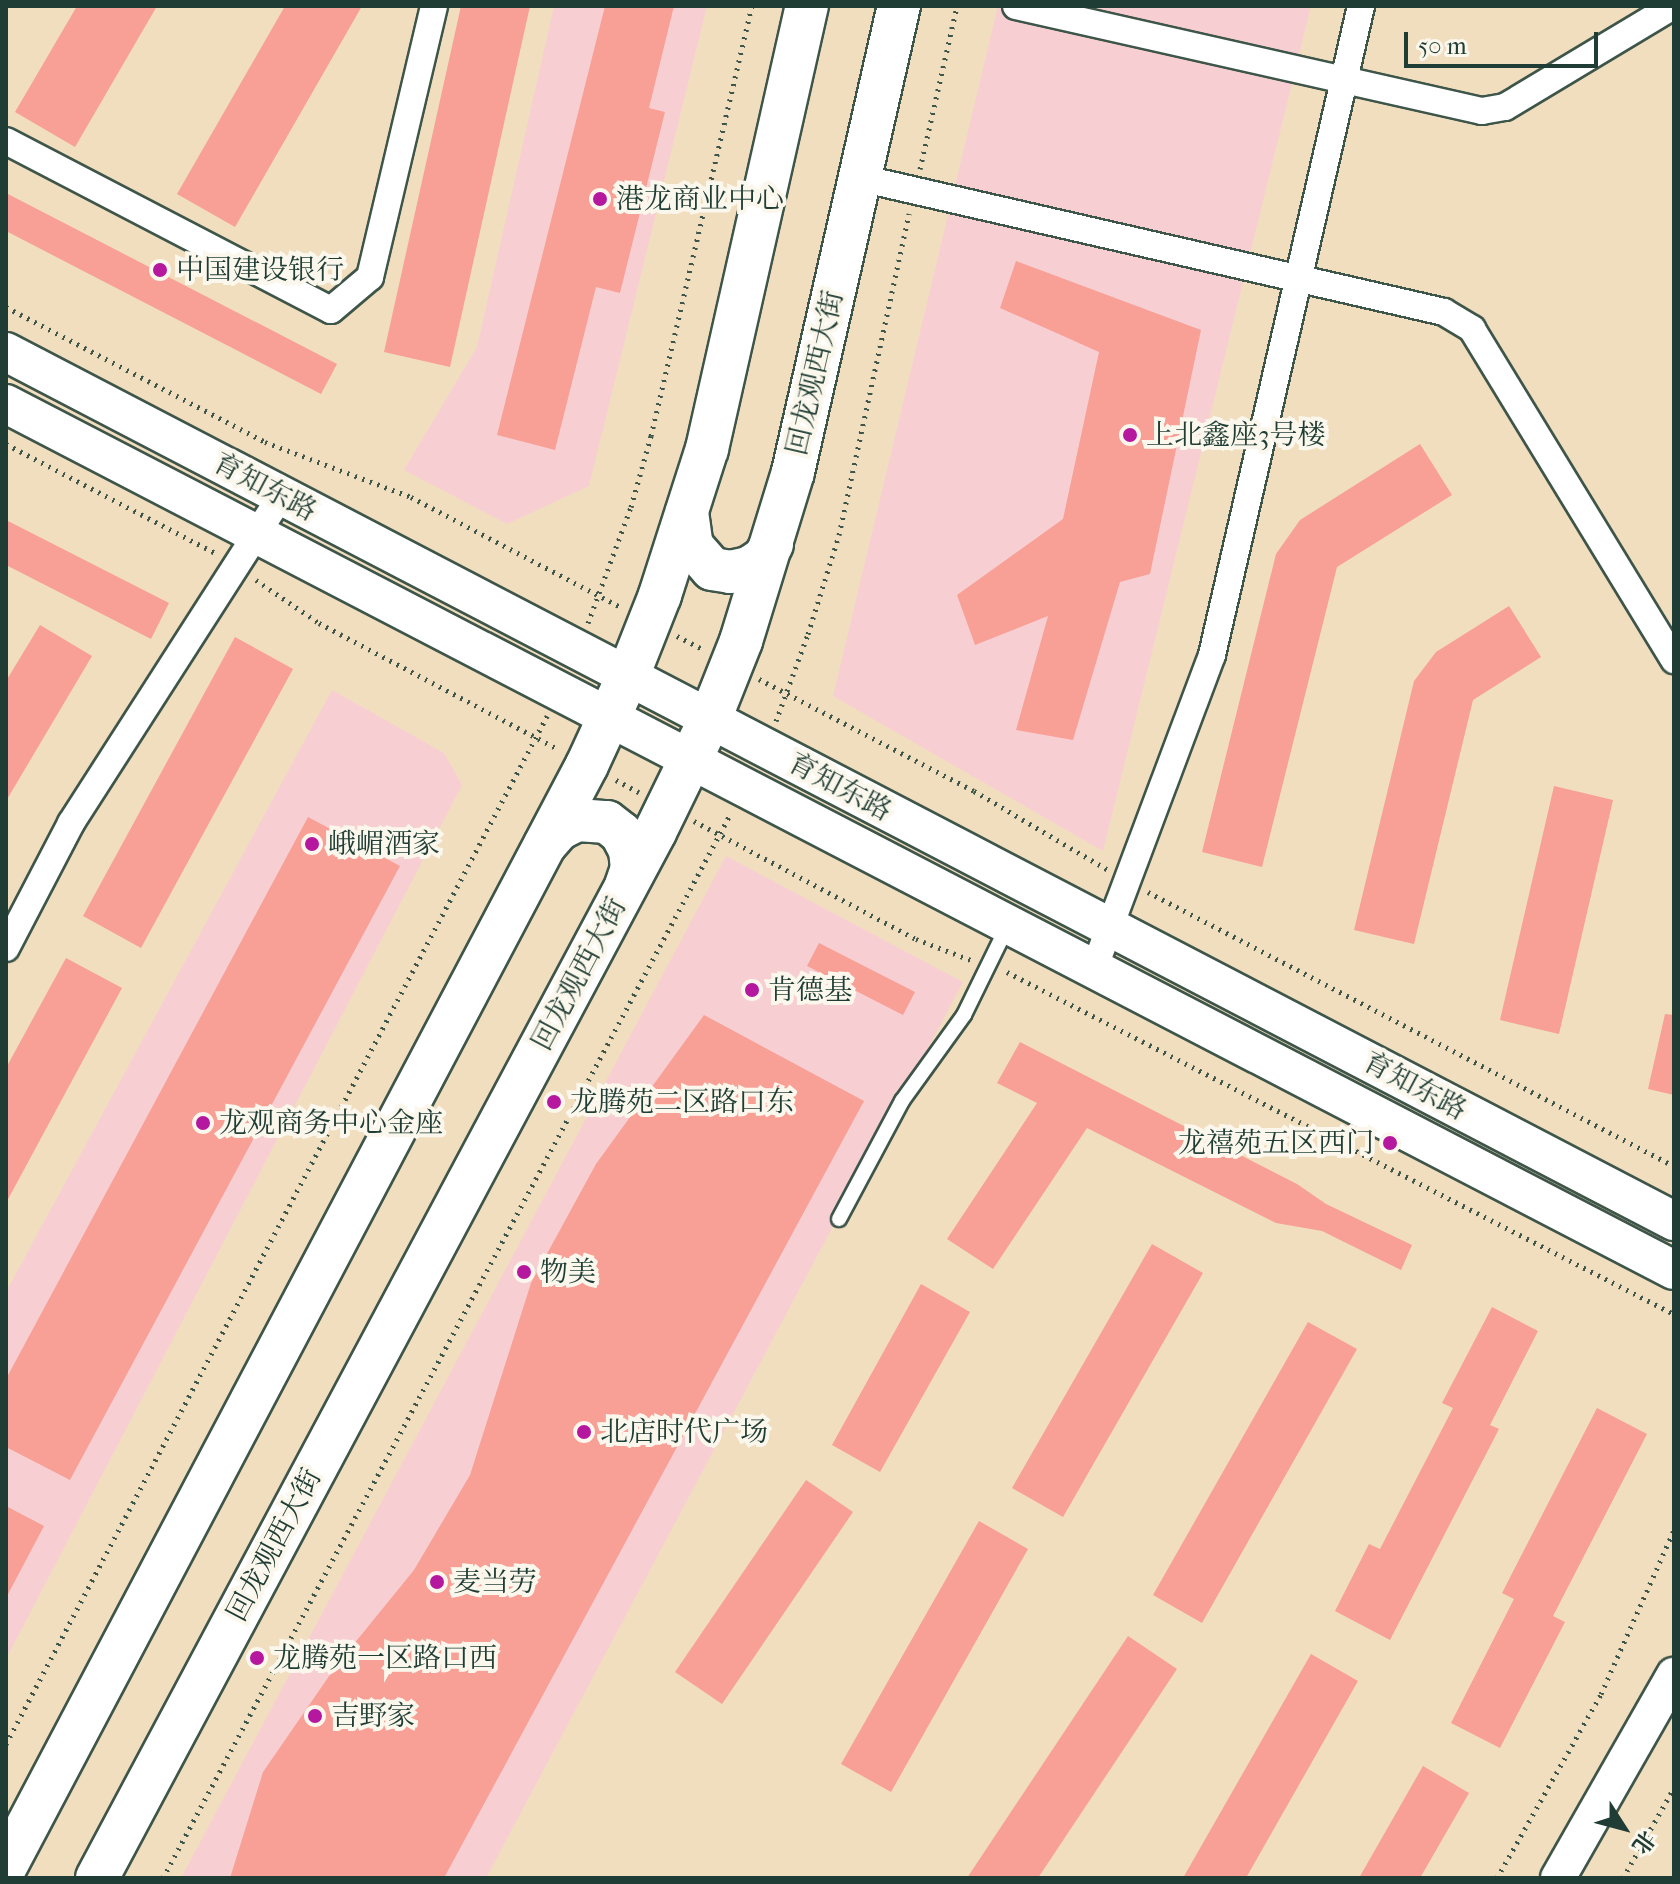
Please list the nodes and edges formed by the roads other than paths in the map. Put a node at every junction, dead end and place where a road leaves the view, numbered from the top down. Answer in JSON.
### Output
{"nodes":[{"id":1,"x":434,"y":6,"type":"edge"},
{"id":2,"x":807,"y":6,"type":"edge"},
{"id":3,"x":899,"y":6,"type":"edge"},
{"id":4,"x":1016,"y":6,"type":"edge"},
{"id":5,"x":1361,"y":6,"type":"edge"},
{"id":6,"x":1673,"y":6,"type":"edge"},
{"id":7,"x":1344,"y":80,"type":"junction"},
{"id":8,"x":6,"y":141,"type":"edge"},
{"id":9,"x":860,"y":178,"type":"junction"},
{"id":10,"x":1299,"y":279,"type":"junction"},
{"id":11,"x":6,"y":352,"type":"edge"},
{"id":12,"x":6,"y":404,"type":"edge"},
{"id":13,"x":281,"y":496,"type":"junction"},
{"id":14,"x":687,"y":512,"type":"junction"},
{"id":15,"x":256,"y":534,"type":"junction"},
{"id":16,"x":772,"y":544,"type":"junction"},
{"id":17,"x":1674,"y":660,"type":"edge"},
{"id":18,"x":628,"y":676,"type":"junction"},
{"id":19,"x":610,"y":718,"type":"junction"},
{"id":20,"x":710,"y":719,"type":"junction"},
{"id":21,"x":691,"y":760,"type":"junction"},
{"id":22,"x":545,"y":845,"type":"junction"},
{"id":23,"x":626,"y":885,"type":"junction"},
{"id":24,"x":1008,"y":924,"type":"junction"},
{"id":25,"x":1110,"y":928,"type":"junction"},
{"id":26,"x":6,"y":948,"type":"edge"},
{"id":27,"x":1094,"y":969,"type":"junction"},
{"id":28,"x":839,"y":1219,"type":"dead end"},
{"id":29,"x":1674,"y":1221,"type":"edge"},
{"id":30,"x":1674,"y":1270,"type":"edge"},
{"id":31,"x":1674,"y":1675,"type":"edge"},
{"id":32,"x":6,"y":1866,"type":"edge"},
{"id":33,"x":97,"y":1878,"type":"edge"},
{"id":34,"x":1558,"y":1878,"type":"edge"}],
"edges":[{"from":1,"to":8,"type":"street"},
{"from":2,"to":14,"type":"main road"},
{"from":3,"to":9,"type":"main road","name":"回龙观西大街"},
{"from":4,"to":7,"type":"street"},
{"from":5,"to":7,"type":"street"},
{"from":6,"to":7,"type":"street"},
{"from":7,"to":10,"type":"street"},
{"from":9,"to":10,"type":"street"},
{"from":9,"to":16,"type":"main road","name":"回龙观西大街"},
{"from":10,"to":17,"type":"street"},
{"from":10,"to":25,"type":"street"},
{"from":11,"to":13,"type":"main road","name":"育知东路"},
{"from":12,"to":15,"type":"main road","name":"育知东路"},
{"from":13,"to":15,"type":"street"},
{"from":13,"to":18,"type":"main road","name":"育知东路"},
{"from":14,"to":16,"type":"main road"},
{"from":14,"to":18,"type":"main road"},
{"from":15,"to":19,"type":"main road","name":"育知东路"},
{"from":15,"to":26,"type":"street"},
{"from":16,"to":20,"type":"main road","name":"回龙观西大街"},
{"from":18,"to":19,"type":"main road"},
{"from":18,"to":20,"type":"main road","name":"育知东路"},
{"from":19,"to":21,"type":"main road","name":"育知东路"},
{"from":19,"to":22,"type":"main road"},
{"from":20,"to":21,"type":"main road","name":"回龙观西大街"},
{"from":20,"to":25,"type":"main road","name":"育知东路"},
{"from":21,"to":23,"type":"main road","name":"回龙观西大街"},
{"from":21,"to":24,"type":"main road","name":"育知东路"},
{"from":22,"to":23,"type":"main road"},
{"from":22,"to":32,"type":"main road"},
{"from":23,"to":33,"type":"main road","name":"回龙观西大街"},
{"from":24,"to":27,"type":"main road","name":"育知东路"},
{"from":24,"to":28,"type":"lane"},
{"from":25,"to":27,"type":"street"},
{"from":25,"to":29,"type":"main road","name":"育知东路"},
{"from":27,"to":30,"type":"main road","name":"育知东路"},
{"from":31,"to":34,"type":"street"}]}
